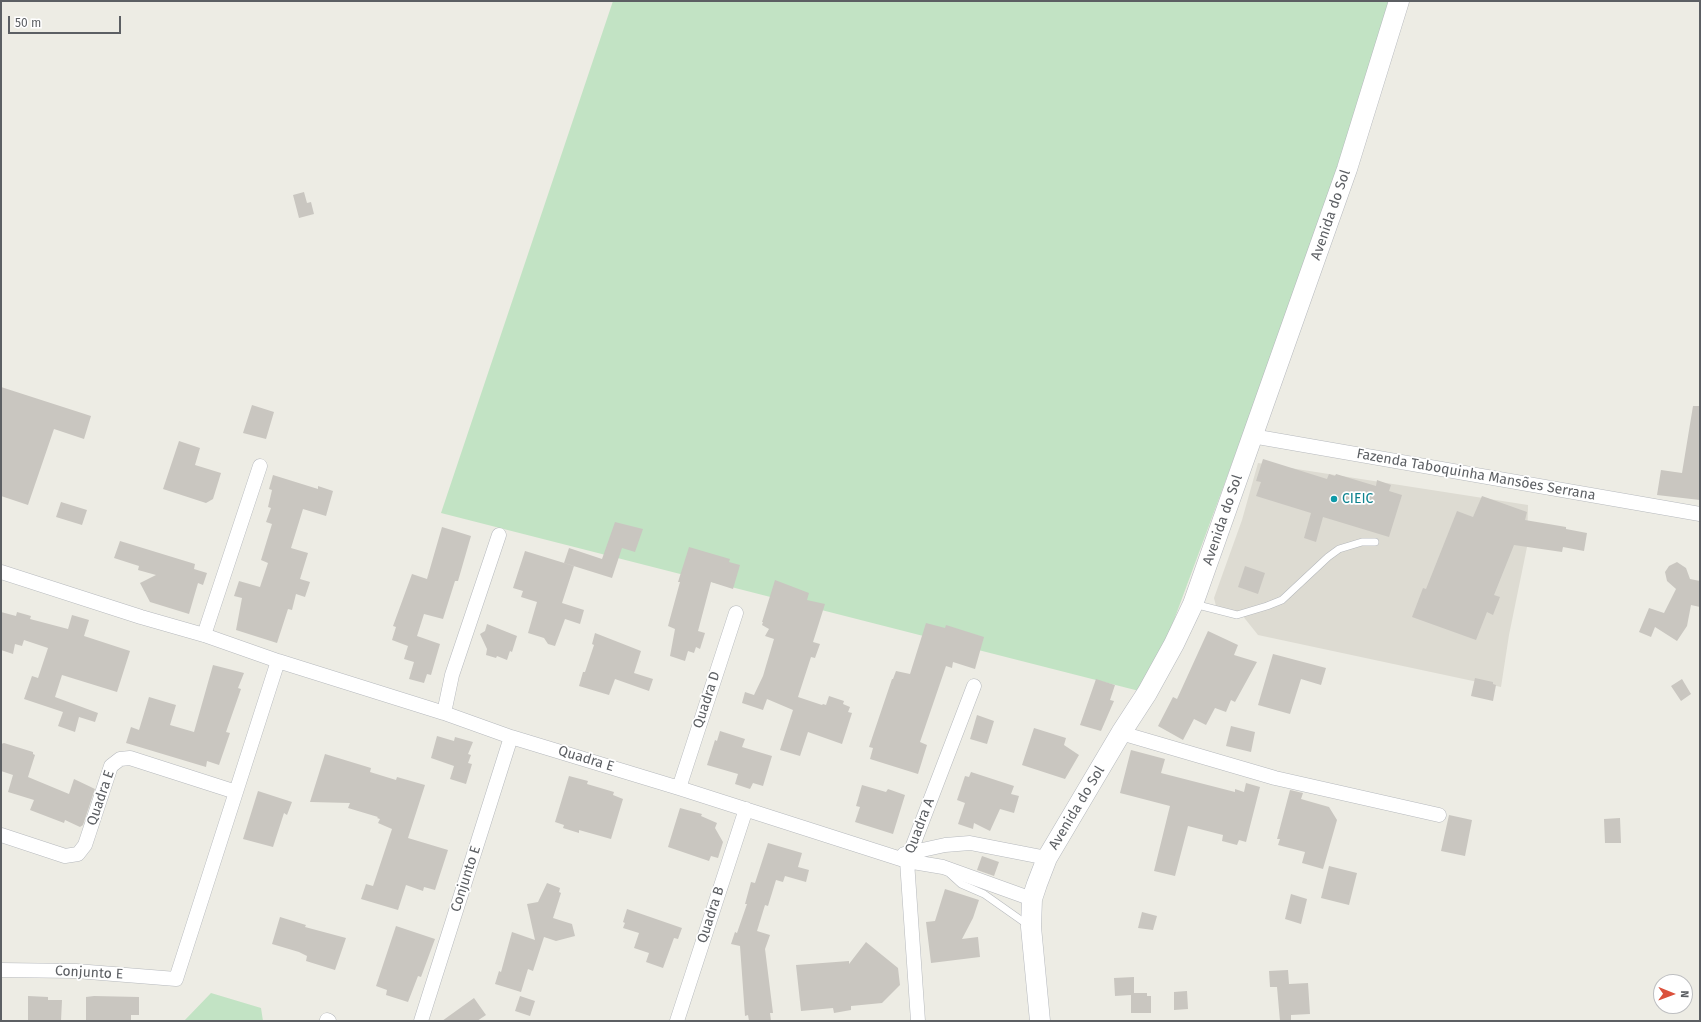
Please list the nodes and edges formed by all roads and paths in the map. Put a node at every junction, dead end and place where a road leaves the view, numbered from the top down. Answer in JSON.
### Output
{"nodes":[{"id":1,"x":1399,"y":1,"type":"edge"},
{"id":2,"x":1252,"y":436,"type":"junction"},
{"id":3,"x":260,"y":466,"type":"dead end"},
{"id":4,"x":1700,"y":514,"type":"edge"},
{"id":5,"x":499,"y":535,"type":"dead end"},
{"id":6,"x":1375,"y":542,"type":"dead end"},
{"id":7,"x":1,"y":572,"type":"edge"},
{"id":8,"x":1194,"y":604,"type":"junction"},
{"id":9,"x":736,"y":613,"type":"dead end"},
{"id":10,"x":204,"y":635,"type":"junction"},
{"id":11,"x":278,"y":661,"type":"junction"},
{"id":12,"x":974,"y":686,"type":"dead end"},
{"id":13,"x":444,"y":713,"type":"junction"},
{"id":14,"x":1121,"y":733,"type":"junction"},
{"id":15,"x":511,"y":737,"type":"junction"},
{"id":16,"x":679,"y":788,"type":"junction"},
{"id":17,"x":236,"y":792,"type":"junction"},
{"id":18,"x":746,"y":809,"type":"junction"},
{"id":19,"x":1439,"y":815,"type":"dead end"},
{"id":20,"x":1,"y":835,"type":"edge"},
{"id":21,"x":904,"y":857,"type":"junction"},
{"id":22,"x":1047,"y":858,"type":"junction"},
{"id":23,"x":943,"y":867,"type":"junction"},
{"id":24,"x":1032,"y":899,"type":"junction"},
{"id":25,"x":1031,"y":927,"type":"junction"},
{"id":26,"x":1,"y":970,"type":"edge"},
{"id":27,"x":421,"y":1021,"type":"edge"},
{"id":28,"x":677,"y":1021,"type":"edge"},
{"id":29,"x":918,"y":1021,"type":"edge"},
{"id":30,"x":1040,"y":1021,"type":"edge"}],
"edges":[{"from":1,"to":2,"type":"street","name":"Avenida do Sol"},
{"from":2,"to":4,"type":"street","name":"Fazenda Taboquinha Mansões Serrana"},
{"from":2,"to":8,"type":"street","name":"Avenida do Sol"},
{"from":3,"to":10,"type":"street"},
{"from":5,"to":13,"type":"street"},
{"from":6,"to":8,"type":"lane"},
{"from":7,"to":10,"type":"street","name":"Quadra E"},
{"from":8,"to":14,"type":"street","name":"Avenida do Sol"},
{"from":9,"to":16,"type":"street","name":"Quadra D"},
{"from":10,"to":11,"type":"street","name":"Quadra E"},
{"from":11,"to":13,"type":"street","name":"Quadra E"},
{"from":11,"to":17,"type":"street"},
{"from":12,"to":21,"type":"street","name":"Quadra A"},
{"from":13,"to":15,"type":"street","name":"Quadra E"},
{"from":14,"to":19,"type":"street"},
{"from":14,"to":22,"type":"street","name":"Avenida do Sol"},
{"from":15,"to":16,"type":"street","name":"Quadra E"},
{"from":15,"to":27,"type":"street","name":"Conjunto E"},
{"from":16,"to":18,"type":"street","name":"Quadra E"},
{"from":17,"to":20,"type":"street","name":"Quadra E"},
{"from":17,"to":26,"type":"street","name":"Conjunto E"},
{"from":18,"to":21,"type":"street","name":"Quadra E"},
{"from":18,"to":28,"type":"street","name":"Quadra B"},
{"from":21,"to":22,"type":"street"},
{"from":21,"to":23,"type":"street","name":"Quadra E"},
{"from":21,"to":29,"type":"street","name":"Quadra A"},
{"from":22,"to":24,"type":"street","name":"Avenida do Sol"},
{"from":23,"to":24,"type":"street","name":"Quadra E"},
{"from":23,"to":25,"type":"lane"},
{"from":24,"to":25,"type":"street","name":"Avenida do Sol"},
{"from":25,"to":30,"type":"street","name":"Avenida do Sol"}]}
